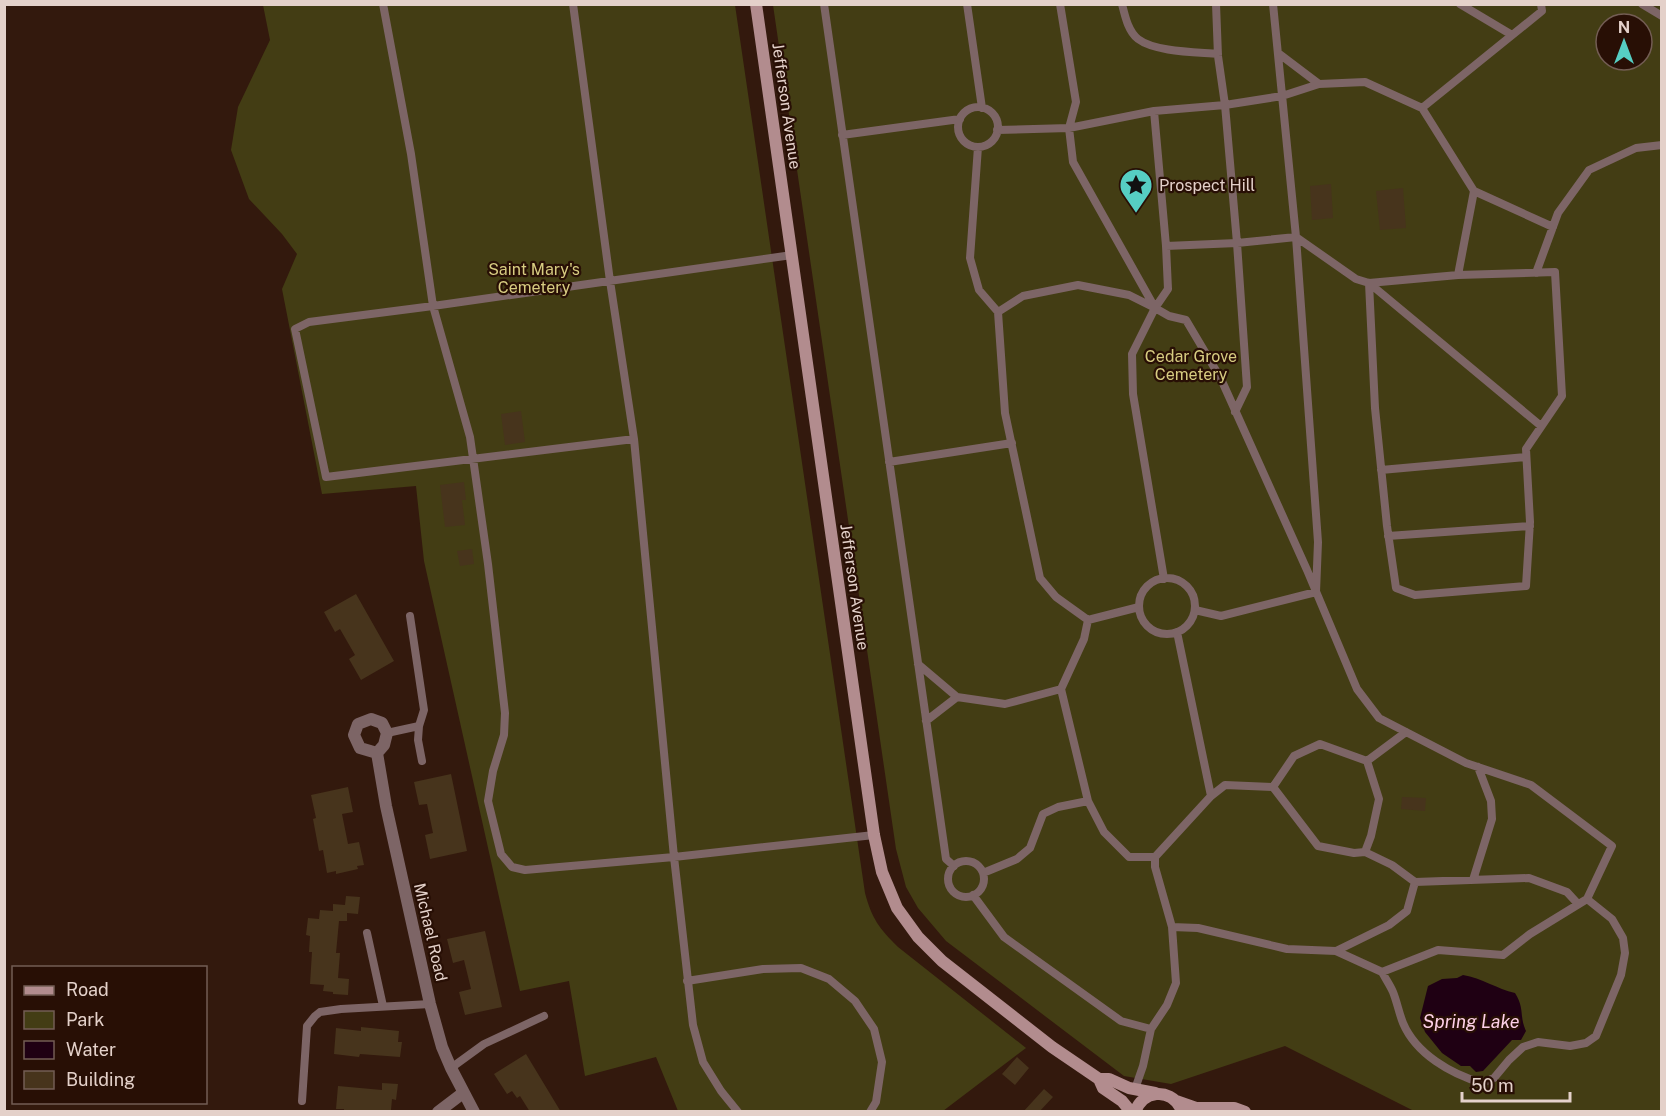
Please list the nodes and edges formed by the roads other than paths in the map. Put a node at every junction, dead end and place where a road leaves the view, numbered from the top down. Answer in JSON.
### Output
{"nodes":[{"id":1,"x":383,"y":4,"type":"edge"},
{"id":2,"x":573,"y":4,"type":"edge"},
{"id":3,"x":756,"y":4,"type":"edge"},
{"id":4,"x":824,"y":4,"type":"edge"},
{"id":5,"x":967,"y":4,"type":"edge"},
{"id":6,"x":1060,"y":4,"type":"edge"},
{"id":7,"x":1122,"y":4,"type":"edge"},
{"id":8,"x":1216,"y":4,"type":"edge"},
{"id":9,"x":1273,"y":4,"type":"edge"},
{"id":10,"x":1460,"y":4,"type":"edge"},
{"id":11,"x":1541,"y":4,"type":"edge"},
{"id":12,"x":1641,"y":4,"type":"edge"},
{"id":13,"x":1662,"y":16,"type":"edge"},
{"id":14,"x":1512,"y":35,"type":"junction"},
{"id":15,"x":1278,"y":53,"type":"junction"},
{"id":16,"x":1218,"y":54,"type":"junction"},
{"id":17,"x":1319,"y":84,"type":"junction"},
{"id":18,"x":1282,"y":96,"type":"junction"},
{"id":19,"x":1225,"y":105,"type":"junction"},
{"id":20,"x":982,"y":108,"type":"junction"},
{"id":21,"x":1422,"y":108,"type":"junction"},
{"id":22,"x":1154,"y":111,"type":"junction"},
{"id":23,"x":960,"y":119,"type":"junction"},
{"id":24,"x":1069,"y":128,"type":"junction"},
{"id":25,"x":998,"y":130,"type":"junction"},
{"id":26,"x":842,"y":135,"type":"junction"},
{"id":27,"x":1662,"y":145,"type":"edge"},
{"id":28,"x":978,"y":147,"type":"junction"},
{"id":29,"x":1474,"y":191,"type":"junction"},
{"id":30,"x":1553,"y":227,"type":"junction"},
{"id":31,"x":1296,"y":237,"type":"junction"},
{"id":32,"x":1238,"y":243,"type":"junction"},
{"id":33,"x":1166,"y":246,"type":"junction"},
{"id":34,"x":792,"y":255,"type":"junction"},
{"id":35,"x":1536,"y":273,"type":"junction"},
{"id":36,"x":1458,"y":275,"type":"junction"},
{"id":37,"x":610,"y":281,"type":"junction"},
{"id":38,"x":1369,"y":283,"type":"junction"},
{"id":39,"x":433,"y":306,"type":"junction"},
{"id":40,"x":1155,"y":308,"type":"junction"},
{"id":41,"x":998,"y":312,"type":"junction"},
{"id":42,"x":1235,"y":412,"type":"junction"},
{"id":43,"x":1541,"y":426,"type":"junction"},
{"id":44,"x":634,"y":439,"type":"junction"},
{"id":45,"x":1012,"y":443,"type":"junction"},
{"id":46,"x":1526,"y":457,"type":"junction"},
{"id":47,"x":473,"y":459,"type":"junction"},
{"id":48,"x":889,"y":462,"type":"junction"},
{"id":49,"x":1381,"y":470,"type":"junction"},
{"id":50,"x":1530,"y":526,"type":"junction"},
{"id":51,"x":1388,"y":536,"type":"junction"},
{"id":52,"x":1164,"y":579,"type":"junction"},
{"id":53,"x":1316,"y":592,"type":"junction"},
{"id":54,"x":1139,"y":607,"type":"junction"},
{"id":55,"x":1195,"y":610,"type":"junction"},
{"id":56,"x":410,"y":616,"type":"dead end"},
{"id":57,"x":1088,"y":620,"type":"junction"},
{"id":58,"x":1177,"y":632,"type":"junction"},
{"id":59,"x":918,"y":664,"type":"junction"},
{"id":60,"x":1061,"y":689,"type":"junction"},
{"id":61,"x":957,"y":697,"type":"junction"},
{"id":62,"x":926,"y":721,"type":"junction"},
{"id":63,"x":419,"y":726,"type":"junction"},
{"id":64,"x":1406,"y":732,"type":"junction"},
{"id":65,"x":387,"y":734,"type":"junction"},
{"id":66,"x":377,"y":753,"type":"junction"},
{"id":67,"x":422,"y":761,"type":"dead end"},
{"id":68,"x":1367,"y":761,"type":"junction"},
{"id":69,"x":1478,"y":767,"type":"junction"},
{"id":70,"x":1273,"y":787,"type":"junction"},
{"id":71,"x":1211,"y":796,"type":"junction"},
{"id":72,"x":1088,"y":801,"type":"junction"},
{"id":73,"x":874,"y":835,"type":"junction"},
{"id":74,"x":1365,"y":852,"type":"junction"},
{"id":75,"x":674,"y":857,"type":"junction"},
{"id":76,"x":1155,"y":857,"type":"junction"},
{"id":77,"x":954,"y":866,"type":"junction"},
{"id":78,"x":983,"y":873,"type":"junction"},
{"id":79,"x":1473,"y":880,"type":"junction"},
{"id":80,"x":1415,"y":882,"type":"junction"},
{"id":81,"x":973,"y":895,"type":"junction"},
{"id":82,"x":1587,"y":899,"type":"junction"},
{"id":83,"x":1578,"y":904,"type":"junction"},
{"id":84,"x":1172,"y":927,"type":"junction"},
{"id":85,"x":367,"y":933,"type":"dead end"},
{"id":86,"x":1336,"y":951,"type":"junction"},
{"id":87,"x":1382,"y":972,"type":"junction"},
{"id":88,"x":687,"y":981,"type":"junction"},
{"id":89,"x":430,"y":1004,"type":"junction"},
{"id":90,"x":383,"y":1006,"type":"junction"},
{"id":91,"x":544,"y":1016,"type":"dead end"},
{"id":92,"x":1151,"y":1029,"type":"junction"},
{"id":93,"x":451,"y":1068,"type":"junction"},
{"id":94,"x":1099,"y":1079,"type":"junction"},
{"id":95,"x":1135,"y":1089,"type":"junction"},
{"id":96,"x":463,"y":1093,"type":"junction"},
{"id":97,"x":1156,"y":1094,"type":"junction"},
{"id":98,"x":302,"y":1101,"type":"dead end"},
{"id":99,"x":1179,"y":1106,"type":"edge"},
{"id":100,"x":438,"y":1112,"type":"edge"},
{"id":101,"x":474,"y":1112,"type":"edge"},
{"id":102,"x":738,"y":1112,"type":"edge"},
{"id":103,"x":870,"y":1112,"type":"edge"},
{"id":104,"x":1131,"y":1112,"type":"edge"},
{"id":105,"x":1136,"y":1112,"type":"edge"},
{"id":106,"x":1245,"y":1112,"type":"edge"}],
"edges":[{"from":1,"to":39,"type":"lane"},
{"from":2,"to":37,"type":"lane"},
{"from":3,"to":34,"type":"main road","name":"Jefferson Avenue"},
{"from":4,"to":26,"type":"lane"},
{"from":5,"to":20,"type":"lane"},
{"from":6,"to":24,"type":"lane"},
{"from":7,"to":16,"type":"lane"},
{"from":8,"to":16,"type":"lane"},
{"from":9,"to":15,"type":"lane"},
{"from":10,"to":14,"type":"lane"},
{"from":11,"to":14,"type":"lane"},
{"from":12,"to":13,"type":"lane"},
{"from":14,"to":21,"type":"lane"},
{"from":15,"to":17,"type":"lane"},
{"from":15,"to":18,"type":"lane"},
{"from":16,"to":19,"type":"lane"},
{"from":17,"to":18,"type":"lane"},
{"from":17,"to":21,"type":"lane"},
{"from":18,"to":19,"type":"lane"},
{"from":18,"to":31,"type":"lane"},
{"from":19,"to":22,"type":"lane"},
{"from":19,"to":32,"type":"lane"},
{"from":20,"to":23,"type":"lane"},
{"from":20,"to":25,"type":"lane"},
{"from":21,"to":29,"type":"lane"},
{"from":22,"to":24,"type":"lane"},
{"from":22,"to":33,"type":"lane"},
{"from":23,"to":26,"type":"lane"},
{"from":23,"to":28,"type":"lane"},
{"from":24,"to":25,"type":"lane"},
{"from":24,"to":40,"type":"lane"},
{"from":25,"to":28,"type":"lane"},
{"from":26,"to":48,"type":"lane"},
{"from":27,"to":30,"type":"lane"},
{"from":28,"to":41,"type":"lane"},
{"from":29,"to":30,"type":"lane"},
{"from":29,"to":36,"type":"lane"},
{"from":30,"to":35,"type":"lane"},
{"from":31,"to":32,"type":"lane"},
{"from":31,"to":38,"type":"lane"},
{"from":31,"to":53,"type":"lane"},
{"from":32,"to":33,"type":"lane"},
{"from":32,"to":42,"type":"lane"},
{"from":33,"to":40,"type":"lane"},
{"from":34,"to":37,"type":"lane"},
{"from":34,"to":73,"type":"main road","name":"Jefferson Avenue"},
{"from":35,"to":36,"type":"lane"},
{"from":35,"to":43,"type":"lane"},
{"from":36,"to":38,"type":"lane"},
{"from":37,"to":39,"type":"lane"},
{"from":37,"to":44,"type":"lane"},
{"from":38,"to":43,"type":"lane"},
{"from":38,"to":49,"type":"lane"},
{"from":39,"to":47,"type":"lane"},
{"from":39,"to":47,"type":"lane"},
{"from":40,"to":41,"type":"lane"},
{"from":40,"to":42,"type":"lane"},
{"from":40,"to":52,"type":"lane"},
{"from":41,"to":45,"type":"lane"},
{"from":42,"to":53,"type":"lane"},
{"from":43,"to":46,"type":"lane"},
{"from":44,"to":47,"type":"lane"},
{"from":44,"to":75,"type":"lane"},
{"from":45,"to":48,"type":"lane"},
{"from":45,"to":57,"type":"lane"},
{"from":46,"to":49,"type":"lane"},
{"from":46,"to":50,"type":"lane"},
{"from":47,"to":75,"type":"lane"},
{"from":48,"to":59,"type":"lane"},
{"from":49,"to":51,"type":"lane"},
{"from":50,"to":51,"type":"lane"},
{"from":50,"to":51,"type":"lane"},
{"from":52,"to":54,"type":"lane"},
{"from":52,"to":55,"type":"lane"},
{"from":53,"to":55,"type":"lane"},
{"from":53,"to":64,"type":"lane"},
{"from":54,"to":57,"type":"lane"},
{"from":54,"to":58,"type":"lane"},
{"from":55,"to":58,"type":"lane"},
{"from":56,"to":63,"type":"lane"},
{"from":57,"to":60,"type":"lane"},
{"from":58,"to":71,"type":"lane"},
{"from":59,"to":61,"type":"lane"},
{"from":59,"to":62,"type":"lane"},
{"from":60,"to":61,"type":"lane"},
{"from":60,"to":72,"type":"lane"},
{"from":61,"to":62,"type":"lane"},
{"from":62,"to":77,"type":"lane"},
{"from":63,"to":65,"type":"lane"},
{"from":63,"to":67,"type":"lane"},
{"from":64,"to":68,"type":"lane"},
{"from":64,"to":69,"type":"lane"},
{"from":65,"to":66,"type":"street"},
{"from":65,"to":66,"type":"street"},
{"from":66,"to":89,"type":"street","name":"Michael Road"},
{"from":68,"to":70,"type":"lane"},
{"from":68,"to":74,"type":"lane"},
{"from":69,"to":79,"type":"lane"},
{"from":69,"to":82,"type":"lane"},
{"from":70,"to":71,"type":"lane"},
{"from":70,"to":74,"type":"lane"},
{"from":71,"to":76,"type":"lane"},
{"from":72,"to":76,"type":"lane"},
{"from":72,"to":78,"type":"lane"},
{"from":73,"to":75,"type":"lane"},
{"from":73,"to":94,"type":"main road","name":"Jefferson Avenue"},
{"from":74,"to":80,"type":"lane"},
{"from":75,"to":88,"type":"lane"},
{"from":76,"to":84,"type":"lane"},
{"from":77,"to":78,"type":"lane"},
{"from":77,"to":81,"type":"lane"},
{"from":78,"to":81,"type":"lane"},
{"from":79,"to":80,"type":"lane"},
{"from":79,"to":83,"type":"lane"},
{"from":80,"to":86,"type":"lane"},
{"from":81,"to":92,"type":"lane"},
{"from":82,"to":83,"type":"lane"},
{"from":82,"to":87,"type":"lane"},
{"from":83,"to":87,"type":"lane"},
{"from":84,"to":86,"type":"lane"},
{"from":84,"to":92,"type":"lane"},
{"from":85,"to":90,"type":"lane"},
{"from":86,"to":87,"type":"lane"},
{"from":88,"to":102,"type":"lane"},
{"from":88,"to":103,"type":"lane"},
{"from":89,"to":90,"type":"lane"},
{"from":89,"to":93,"type":"street","name":"Michael Road"},
{"from":90,"to":98,"type":"lane"},
{"from":91,"to":93,"type":"lane"},
{"from":92,"to":95,"type":"lane"},
{"from":93,"to":96,"type":"street","name":"Michael Road"},
{"from":94,"to":95,"type":"main road","name":"Jefferson Avenue"},
{"from":94,"to":104,"type":"main road","name":"Jefferson Avenue"},
{"from":95,"to":97,"type":"main road","name":"Jefferson Avenue"},
{"from":96,"to":100,"type":"street"},
{"from":96,"to":101,"type":"street","name":"Michael Road"},
{"from":97,"to":99,"type":"main road","name":"Jefferson Avenue"},
{"from":97,"to":105,"type":"main road"},
{"from":99,"to":106,"type":"main road"}]}
